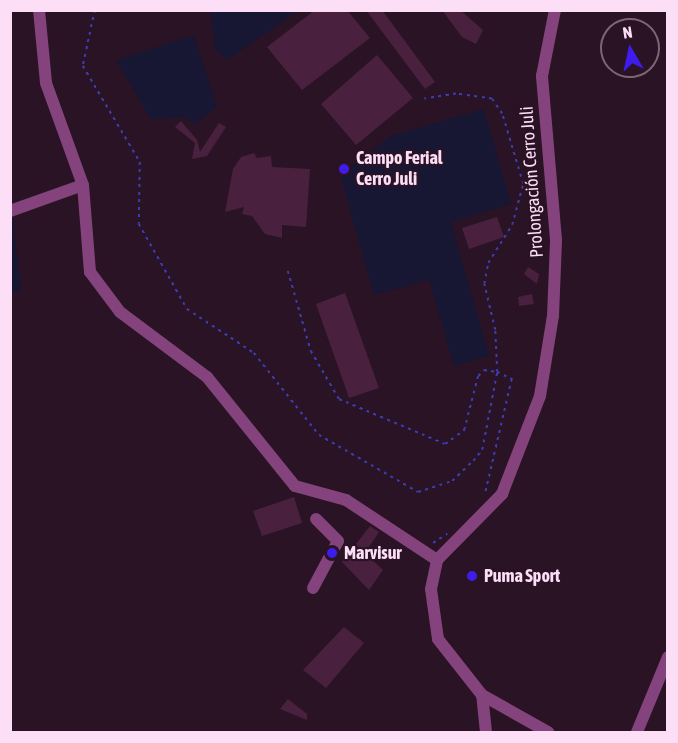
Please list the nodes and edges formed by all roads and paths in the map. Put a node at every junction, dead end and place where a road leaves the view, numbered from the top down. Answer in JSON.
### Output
{"nodes":[{"id":1,"x":39,"y":10,"type":"edge"},
{"id":2,"x":95,"y":10,"type":"edge"},
{"id":3,"x":555,"y":10,"type":"edge"},
{"id":4,"x":424,"y":99,"type":"dead end"},
{"id":5,"x":83,"y":185,"type":"junction"},
{"id":6,"x":10,"y":211,"type":"edge"},
{"id":7,"x":288,"y":271,"type":"dead end"},
{"id":8,"x":497,"y":372,"type":"junction"},
{"id":9,"x":484,"y":499,"type":"dead end"},
{"id":10,"x":316,"y":519,"type":"dead end"},
{"id":11,"x":437,"y":560,"type":"junction"},
{"id":12,"x":312,"y":588,"type":"dead end"},
{"id":13,"x":668,"y":657,"type":"edge"},
{"id":14,"x":482,"y":695,"type":"junction"},
{"id":15,"x":486,"y":732,"type":"edge"},
{"id":16,"x":548,"y":732,"type":"edge"},
{"id":17,"x":637,"y":732,"type":"edge"}],
"edges":[{"from":1,"to":5,"type":"street"},
{"from":2,"to":8,"type":"path"},
{"from":3,"to":11,"type":"street","name":"Prolongación Cerro Juli"},
{"from":4,"to":8,"type":"path"},
{"from":5,"to":6,"type":"street"},
{"from":5,"to":11,"type":"street"},
{"from":7,"to":8,"type":"path"},
{"from":8,"to":9,"type":"path"},
{"from":10,"to":12,"type":"street"},
{"from":11,"to":14,"type":"street"},
{"from":13,"to":17,"type":"street"},
{"from":14,"to":15,"type":"street"},
{"from":14,"to":16,"type":"street"}]}
